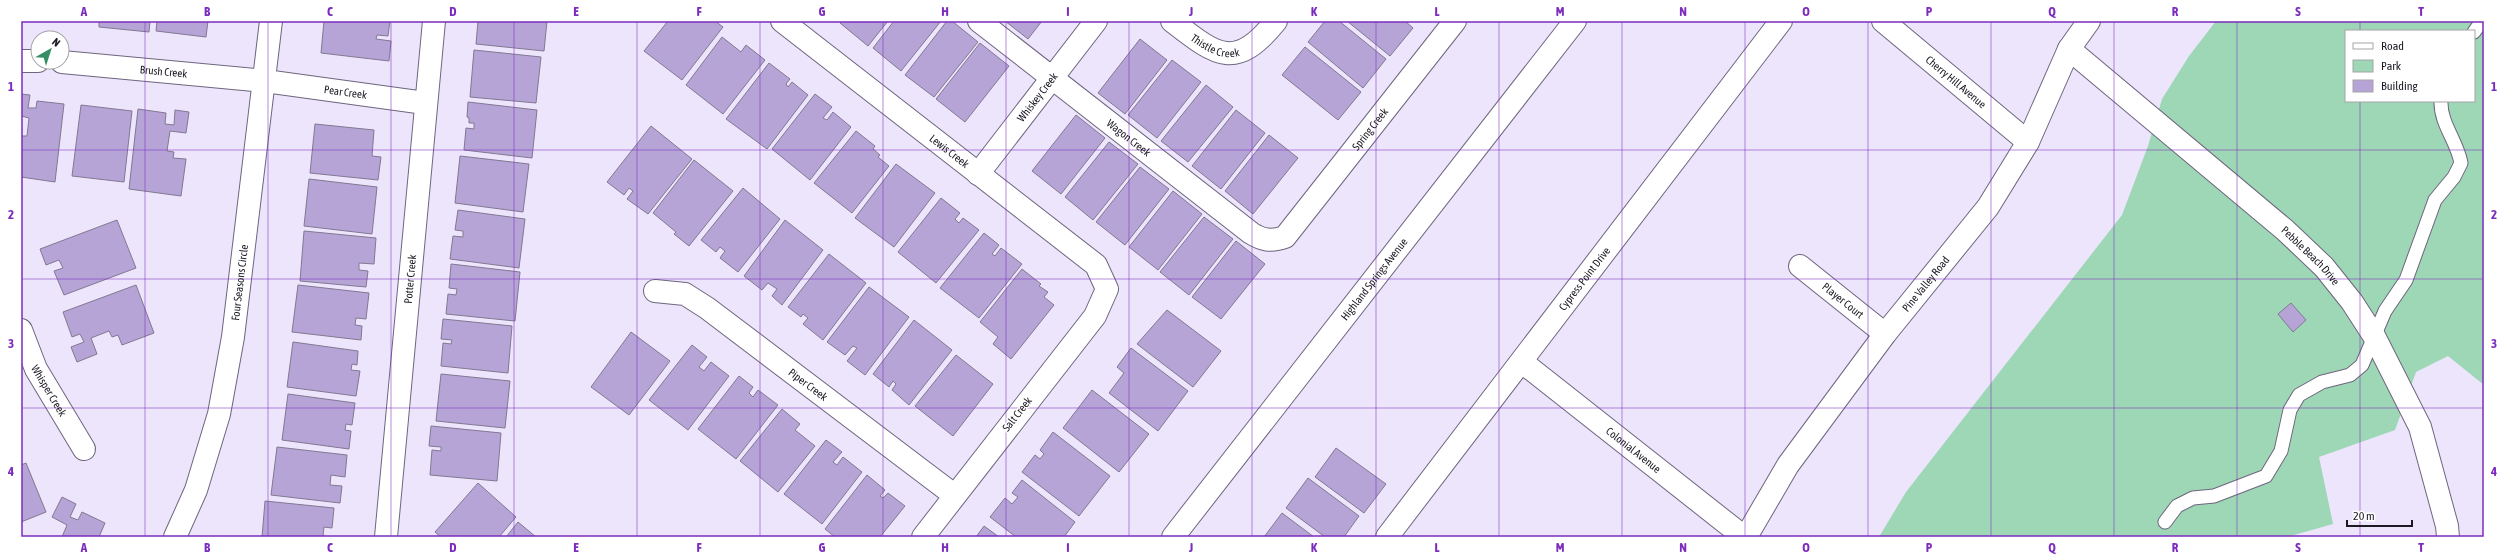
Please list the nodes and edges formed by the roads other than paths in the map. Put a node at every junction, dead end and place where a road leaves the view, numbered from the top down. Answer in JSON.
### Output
{"nodes":[{"id":1,"x":271,"y":21,"type":"edge"},
{"id":2,"x":434,"y":21,"type":"edge"},
{"id":3,"x":782,"y":21,"type":"edge"},
{"id":4,"x":979,"y":21,"type":"edge"},
{"id":5,"x":1096,"y":21,"type":"edge"},
{"id":6,"x":1172,"y":21,"type":"edge"},
{"id":7,"x":1276,"y":21,"type":"edge"},
{"id":8,"x":1455,"y":21,"type":"edge"},
{"id":9,"x":1575,"y":21,"type":"edge"},
{"id":10,"x":1781,"y":21,"type":"edge"},
{"id":11,"x":1883,"y":21,"type":"edge"},
{"id":12,"x":2089,"y":21,"type":"edge"},
{"id":13,"x":2482,"y":21,"type":"edge"},
{"id":14,"x":2475,"y":31,"type":"edge"},
{"id":15,"x":2068,"y":48,"type":"junction"},
{"id":16,"x":70,"y":63,"type":"edge"},
{"id":17,"x":1052,"y":78,"type":"junction"},
{"id":18,"x":265,"y":81,"type":"junction"},
{"id":19,"x":425,"y":102,"type":"junction"},
{"id":20,"x":2441,"y":102,"type":"edge"},
{"id":21,"x":2028,"y":142,"type":"junction"},
{"id":22,"x":978,"y":174,"type":"junction"},
{"id":23,"x":1285,"y":237,"type":"joint"},
{"id":24,"x":1800,"y":266,"type":"dead end"},
{"id":25,"x":1108,"y":289,"type":"joint"},
{"id":26,"x":655,"y":290,"type":"dead end"},
{"id":27,"x":21,"y":330,"type":"edge"},
{"id":28,"x":1885,"y":334,"type":"junction"},
{"id":29,"x":2374,"y":336,"type":"junction"},
{"id":30,"x":1522,"y":362,"type":"junction"},
{"id":31,"x":84,"y":449,"type":"dead end"},
{"id":32,"x":954,"y":495,"type":"junction"},
{"id":33,"x":2165,"y":522,"type":"dead end"},
{"id":34,"x":175,"y":537,"type":"edge"},
{"id":35,"x":386,"y":537,"type":"edge"},
{"id":36,"x":923,"y":537,"type":"edge"},
{"id":37,"x":1173,"y":537,"type":"edge"},
{"id":38,"x":1387,"y":537,"type":"edge"},
{"id":39,"x":1745,"y":537,"type":"edge"},
{"id":40,"x":2448,"y":537,"type":"edge"}],
"edges":[{"from":1,"to":18,"type":"street","name":"Four Seasons Circle"},
{"from":2,"to":19,"type":"street","name":"Potter Creek"},
{"from":3,"to":22,"type":"street","name":"Lewis Creek"},
{"from":4,"to":17,"type":"street","name":"Wagon Creek"},
{"from":5,"to":17,"type":"street","name":"Whiskey Creek"},
{"from":6,"to":7,"type":"street","name":"Thistle Creek"},
{"from":8,"to":23,"type":"street","name":"Spring Creek"},
{"from":9,"to":37,"type":"street","name":"Highland Springs Avenue"},
{"from":10,"to":30,"type":"street","name":"Cypress Point Drive"},
{"from":11,"to":21,"type":"street","name":"Cherry Hill Avenue"},
{"from":12,"to":15,"type":"street","name":"Pine Valley Road"},
{"from":13,"to":14,"type":"lane"},
{"from":15,"to":21,"type":"street","name":"Pine Valley Road"},
{"from":15,"to":29,"type":"street","name":"Pebble Beach Drive"},
{"from":16,"to":18,"type":"street","name":"Brush Creek"},
{"from":17,"to":22,"type":"street","name":"Whiskey Creek"},
{"from":17,"to":23,"type":"street","name":"Wagon Creek"},
{"from":18,"to":19,"type":"street","name":"Pear Creek"},
{"from":18,"to":34,"type":"street","name":"Four Seasons Circle"},
{"from":19,"to":35,"type":"street","name":"Potter Creek"},
{"from":20,"to":29,"type":"lane"},
{"from":21,"to":28,"type":"street","name":"Pine Valley Road"},
{"from":22,"to":25,"type":"street","name":"Lewis Creek"},
{"from":24,"to":28,"type":"street","name":"Player Court"},
{"from":25,"to":32,"type":"street","name":"Salt Creek"},
{"from":26,"to":32,"type":"street","name":"Piper Creek"},
{"from":27,"to":31,"type":"street","name":"Whisper Creek"},
{"from":28,"to":39,"type":"street","name":"Pine Valley Road"},
{"from":29,"to":33,"type":"lane"},
{"from":29,"to":40,"type":"street","name":"Pebble Beach Drive"},
{"from":30,"to":38,"type":"street","name":"Cypress Point Drive"},
{"from":30,"to":39,"type":"street","name":"Colonial Avenue"},
{"from":32,"to":36,"type":"street","name":"Salt Creek"}]}
